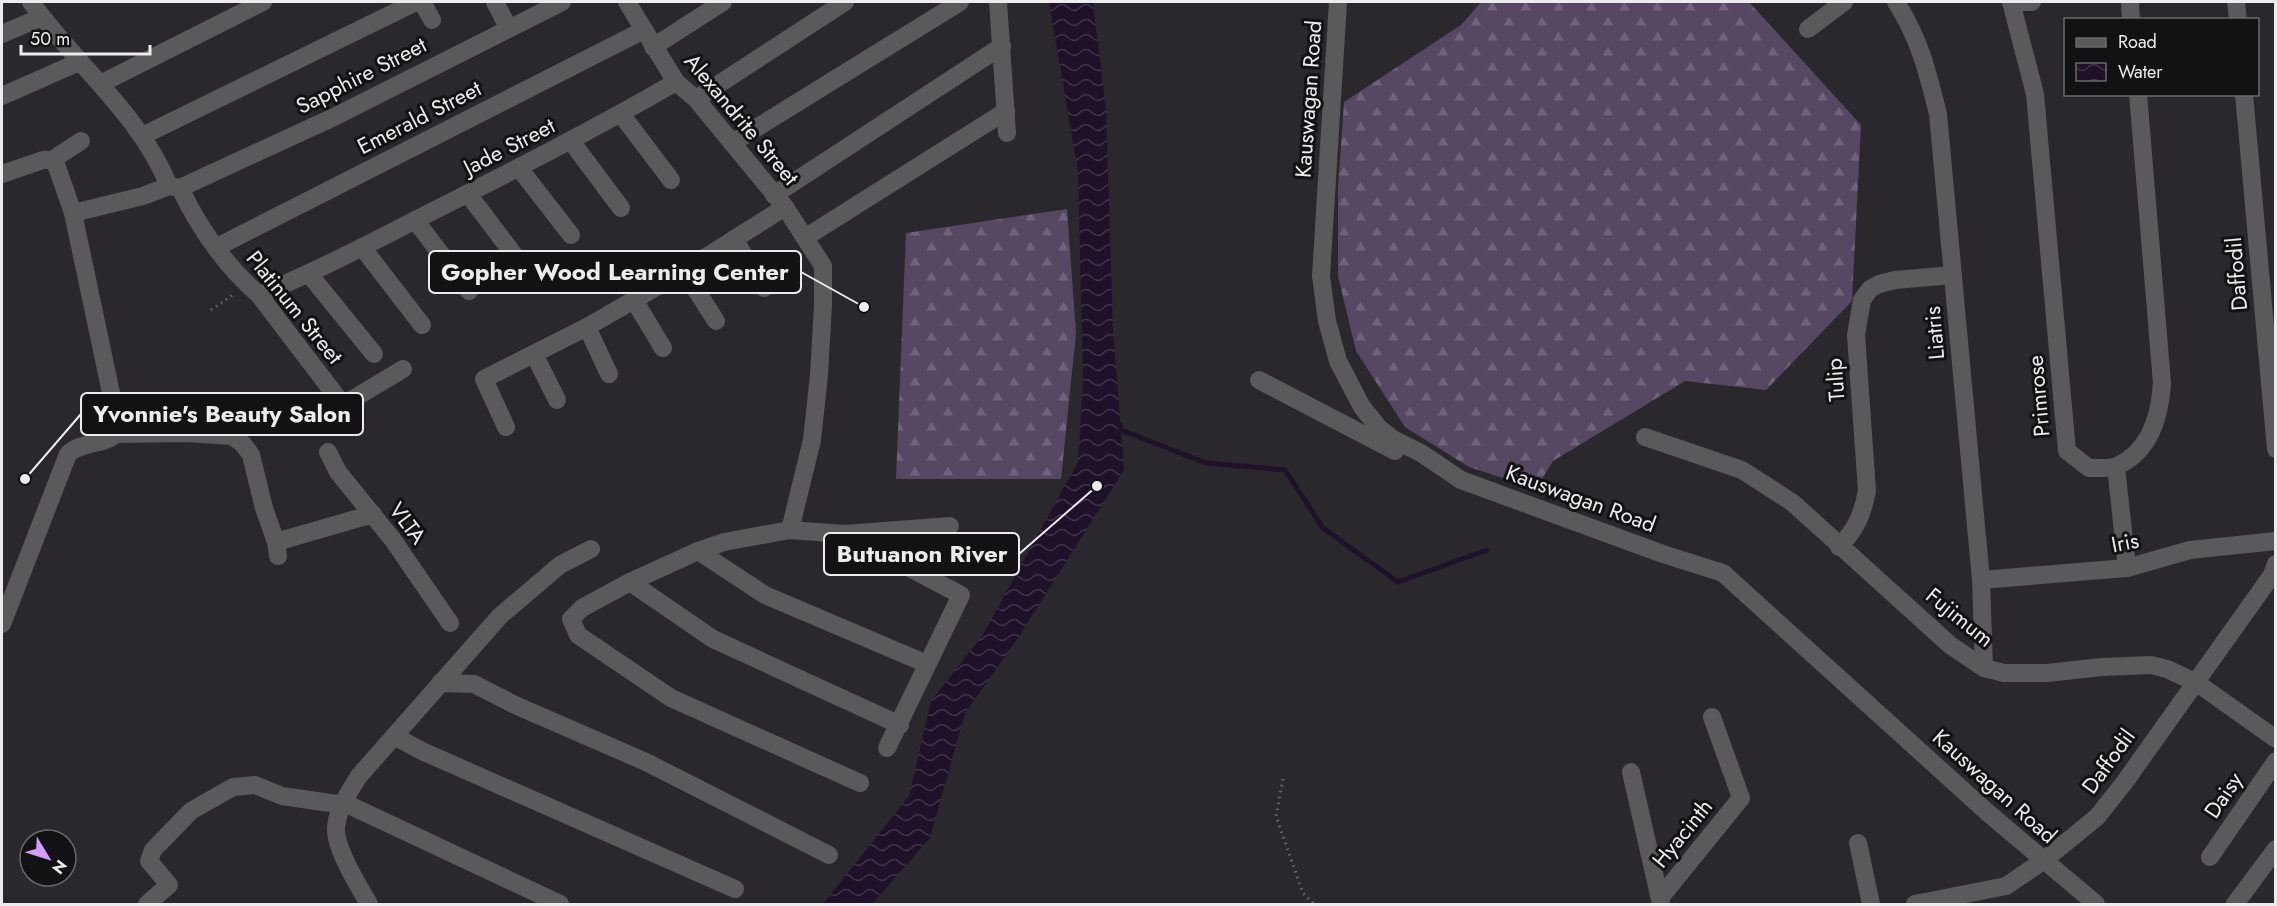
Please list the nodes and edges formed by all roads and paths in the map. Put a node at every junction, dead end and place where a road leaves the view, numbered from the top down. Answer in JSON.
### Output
{"nodes":[{"id":1,"x":31,"y":2,"type":"edge"},
{"id":2,"x":263,"y":2,"type":"edge"},
{"id":3,"x":416,"y":2,"type":"edge"},
{"id":4,"x":422,"y":2,"type":"edge"},
{"id":5,"x":495,"y":2,"type":"edge"},
{"id":6,"x":560,"y":2,"type":"edge"},
{"id":7,"x":627,"y":2,"type":"edge"},
{"id":8,"x":723,"y":2,"type":"edge"},
{"id":9,"x":845,"y":2,"type":"edge"},
{"id":10,"x":960,"y":2,"type":"edge"},
{"id":11,"x":998,"y":2,"type":"edge"},
{"id":12,"x":1338,"y":2,"type":"edge"},
{"id":13,"x":1844,"y":2,"type":"edge"},
{"id":14,"x":1896,"y":2,"type":"edge"},
{"id":15,"x":2012,"y":2,"type":"edge"},
{"id":16,"x":2032,"y":2,"type":"edge"},
{"id":17,"x":2130,"y":2,"type":"edge"},
{"id":18,"x":2236,"y":2,"type":"edge"},
{"id":19,"x":42,"y":17,"type":"junction"},
{"id":20,"x":2131,"y":18,"type":"edge"},
{"id":21,"x":2238,"y":18,"type":"edge"},
{"id":22,"x":432,"y":20,"type":"dead end"},
{"id":23,"x":508,"y":27,"type":"junction"},
{"id":24,"x":1808,"y":28,"type":"dead end"},
{"id":25,"x":644,"y":30,"type":"junction"},
{"id":26,"x":2,"y":34,"type":"edge"},
{"id":27,"x":1002,"y":46,"type":"junction"},
{"id":28,"x":653,"y":47,"type":"junction"},
{"id":29,"x":79,"y":62,"type":"junction"},
{"id":30,"x":676,"y":82,"type":"junction"},
{"id":31,"x":100,"y":84,"type":"junction"},
{"id":32,"x":2,"y":96,"type":"edge"},
{"id":33,"x":2138,"y":96,"type":"edge"},
{"id":34,"x":2244,"y":96,"type":"edge"},
{"id":35,"x":696,"y":99,"type":"junction"},
{"id":36,"x":1006,"y":111,"type":"junction"},
{"id":37,"x":621,"y":114,"type":"junction"},
{"id":38,"x":1007,"y":132,"type":"dead end"},
{"id":39,"x":142,"y":136,"type":"junction"},
{"id":40,"x":81,"y":141,"type":"dead end"},
{"id":41,"x":571,"y":141,"type":"junction"},
{"id":42,"x":732,"y":143,"type":"junction"},
{"id":43,"x":52,"y":160,"type":"junction"},
{"id":44,"x":519,"y":168,"type":"junction"},
{"id":45,"x":2,"y":174,"type":"edge"},
{"id":46,"x":671,"y":180,"type":"dead end"},
{"id":47,"x":175,"y":187,"type":"junction"},
{"id":48,"x":468,"y":194,"type":"junction"},
{"id":49,"x":779,"y":201,"type":"junction"},
{"id":50,"x":621,"y":208,"type":"dead end"},
{"id":51,"x":73,"y":213,"type":"junction"},
{"id":52,"x":415,"y":220,"type":"junction"},
{"id":53,"x":571,"y":235,"type":"dead end"},
{"id":54,"x":806,"y":237,"type":"junction"},
{"id":55,"x":734,"y":239,"type":"junction"},
{"id":56,"x":217,"y":247,"type":"junction"},
{"id":57,"x":362,"y":247,"type":"junction"},
{"id":58,"x":521,"y":264,"type":"dead end"},
{"id":59,"x":684,"y":271,"type":"junction"},
{"id":60,"x":309,"y":274,"type":"junction"},
{"id":61,"x":1952,"y":275,"type":"junction"},
{"id":62,"x":764,"y":288,"type":"dead end"},
{"id":63,"x":253,"y":290,"type":"junction"},
{"id":64,"x":469,"y":291,"type":"dead end"},
{"id":65,"x":634,"y":300,"type":"junction"},
{"id":66,"x":211,"y":310,"type":"dead end"},
{"id":67,"x":716,"y":321,"type":"dead end"},
{"id":68,"x":422,"y":325,"type":"dead end"},
{"id":69,"x":587,"y":327,"type":"junction"},
{"id":70,"x":663,"y":348,"type":"dead end"},
{"id":71,"x":374,"y":354,"type":"dead end"},
{"id":72,"x":534,"y":354,"type":"junction"},
{"id":73,"x":403,"y":369,"type":"dead end"},
{"id":74,"x":609,"y":374,"type":"dead end"},
{"id":75,"x":1259,"y":380,"type":"dead end"},
{"id":76,"x":556,"y":399,"type":"dead end"},
{"id":77,"x":506,"y":427,"type":"dead end"},
{"id":78,"x":116,"y":434,"type":"junction"},
{"id":79,"x":1645,"y":437,"type":"dead end"},
{"id":80,"x":2276,"y":449,"type":"edge"},
{"id":81,"x":328,"y":452,"type":"dead end"},
{"id":82,"x":1420,"y":453,"type":"junction"},
{"id":83,"x":2116,"y":467,"type":"junction"},
{"id":84,"x":373,"y":514,"type":"junction"},
{"id":85,"x":950,"y":526,"type":"dead end"},
{"id":86,"x":790,"y":530,"type":"junction"},
{"id":87,"x":845,"y":534,"type":"junction"},
{"id":88,"x":2276,"y":541,"type":"edge"},
{"id":89,"x":1839,"y":547,"type":"junction"},
{"id":90,"x":591,"y":549,"type":"dead end"},
{"id":91,"x":698,"y":550,"type":"junction"},
{"id":92,"x":2276,"y":564,"type":"edge"},
{"id":93,"x":2127,"y":568,"type":"junction"},
{"id":94,"x":1981,"y":580,"type":"junction"},
{"id":95,"x":630,"y":582,"type":"junction"},
{"id":96,"x":450,"y":623,"type":"dead end"},
{"id":97,"x":2,"y":624,"type":"edge"},
{"id":98,"x":927,"y":664,"type":"junction"},
{"id":99,"x":1984,"y":668,"type":"junction"},
{"id":100,"x":440,"y":683,"type":"junction"},
{"id":101,"x":2197,"y":683,"type":"junction"},
{"id":102,"x":1712,"y":717,"type":"dead end"},
{"id":103,"x":900,"y":725,"type":"junction"},
{"id":104,"x":394,"y":736,"type":"junction"},
{"id":105,"x":2276,"y":739,"type":"edge"},
{"id":106,"x":887,"y":748,"type":"dead end"},
{"id":107,"x":2276,"y":761,"type":"edge"},
{"id":108,"x":1631,"y":772,"type":"dead end"},
{"id":109,"x":1283,"y":779,"type":"dead end"},
{"id":110,"x":860,"y":783,"type":"dead end"},
{"id":111,"x":342,"y":805,"type":"junction"},
{"id":112,"x":1858,"y":843,"type":"dead end"},
{"id":113,"x":2276,"y":849,"type":"edge"},
{"id":114,"x":829,"y":855,"type":"dead end"},
{"id":115,"x":2210,"y":857,"type":"dead end"},
{"id":116,"x":2043,"y":861,"type":"junction"},
{"id":117,"x":735,"y":889,"type":"dead end"},
{"id":118,"x":1660,"y":903,"type":"edge"},
{"id":119,"x":147,"y":904,"type":"edge"},
{"id":120,"x":369,"y":904,"type":"edge"},
{"id":121,"x":560,"y":904,"type":"edge"},
{"id":122,"x":1314,"y":904,"type":"edge"},
{"id":123,"x":1871,"y":904,"type":"edge"},
{"id":124,"x":1915,"y":904,"type":"edge"},
{"id":125,"x":2096,"y":904,"type":"edge"},
{"id":126,"x":2235,"y":904,"type":"edge"}],
"edges":[{"from":1,"to":19,"type":"street","name":"Platinum Street"},
{"from":2,"to":31,"type":"street"},
{"from":3,"to":39,"type":"street"},
{"from":4,"to":22,"type":"street"},
{"from":5,"to":23,"type":"street"},
{"from":6,"to":23,"type":"street","name":"Sapphire Street"},
{"from":7,"to":25,"type":"street","name":"Alexandrite Street"},
{"from":8,"to":28,"type":"street"},
{"from":9,"to":35,"type":"street"},
{"from":10,"to":42,"type":"street"},
{"from":11,"to":27,"type":"street"},
{"from":12,"to":82,"type":"street","name":"Kauswagan Road"},
{"from":13,"to":24,"type":"street"},
{"from":14,"to":61,"type":"street","name":"Liatris"},
{"from":15,"to":16,"type":"street","name":"Primrose"},
{"from":15,"to":83,"type":"street","name":"Primrose"},
{"from":17,"to":20,"type":"street"},
{"from":18,"to":21,"type":"street"},
{"from":19,"to":26,"type":"street"},
{"from":19,"to":29,"type":"street","name":"Platinum Street"},
{"from":23,"to":47,"type":"street","name":"Sapphire Street"},
{"from":25,"to":28,"type":"street","name":"Alexandrite Street"},
{"from":25,"to":56,"type":"street","name":"Emerald Street"},
{"from":27,"to":36,"type":"street"},
{"from":27,"to":49,"type":"street"},
{"from":28,"to":30,"type":"street","name":"Alexandrite Street"},
{"from":29,"to":31,"type":"street","name":"Platinum Street"},
{"from":29,"to":32,"type":"street"},
{"from":30,"to":35,"type":"street","name":"Alexandrite Street"},
{"from":30,"to":37,"type":"street","name":"Jade Street"},
{"from":31,"to":39,"type":"street","name":"Platinum Street"},
{"from":33,"to":83,"type":"street"},
{"from":34,"to":80,"type":"street","name":"Daffodil"},
{"from":35,"to":42,"type":"street","name":"Alexandrite Street"},
{"from":36,"to":38,"type":"street"},
{"from":36,"to":54,"type":"street"},
{"from":37,"to":41,"type":"street","name":"Jade Street"},
{"from":37,"to":46,"type":"street"},
{"from":39,"to":47,"type":"street","name":"Platinum Street"},
{"from":40,"to":43,"type":"street"},
{"from":41,"to":44,"type":"street","name":"Jade Street"},
{"from":41,"to":50,"type":"street"},
{"from":42,"to":49,"type":"street","name":"Alexandrite Street"},
{"from":43,"to":45,"type":"street"},
{"from":43,"to":51,"type":"street"},
{"from":44,"to":48,"type":"street","name":"Jade Street"},
{"from":44,"to":53,"type":"street"},
{"from":47,"to":51,"type":"street","name":"Sapphire Street"},
{"from":47,"to":56,"type":"street","name":"Platinum Street"},
{"from":48,"to":52,"type":"street","name":"Jade Street"},
{"from":48,"to":58,"type":"street"},
{"from":49,"to":54,"type":"street","name":"Alexandrite Street"},
{"from":49,"to":55,"type":"street"},
{"from":51,"to":78,"type":"street"},
{"from":52,"to":57,"type":"street","name":"Jade Street"},
{"from":52,"to":64,"type":"street"},
{"from":54,"to":86,"type":"street","name":"Alexandrite Street"},
{"from":55,"to":59,"type":"street"},
{"from":55,"to":62,"type":"street"},
{"from":56,"to":63,"type":"street","name":"Platinum Street"},
{"from":57,"to":60,"type":"street","name":"Jade Street"},
{"from":57,"to":68,"type":"street"},
{"from":59,"to":65,"type":"street"},
{"from":59,"to":67,"type":"street"},
{"from":60,"to":63,"type":"street","name":"Jade Street"},
{"from":60,"to":71,"type":"street"},
{"from":61,"to":89,"type":"street","name":"Tulip"},
{"from":61,"to":94,"type":"street","name":"Liatris"},
{"from":63,"to":66,"type":"path"},
{"from":63,"to":73,"type":"street","name":"Platinum Street"},
{"from":65,"to":69,"type":"street"},
{"from":65,"to":70,"type":"street"},
{"from":69,"to":72,"type":"street"},
{"from":69,"to":74,"type":"street"},
{"from":72,"to":76,"type":"street"},
{"from":72,"to":77,"type":"street"},
{"from":75,"to":82,"type":"street"},
{"from":78,"to":84,"type":"street"},
{"from":78,"to":97,"type":"street"},
{"from":79,"to":89,"type":"street","name":"Fujimum"},
{"from":81,"to":84,"type":"street","name":"VLTA"},
{"from":82,"to":116,"type":"street","name":"Kauswagan Road"},
{"from":83,"to":93,"type":"street"},
{"from":84,"to":96,"type":"street","name":"VLTA"},
{"from":85,"to":87,"type":"street"},
{"from":86,"to":87,"type":"street"},
{"from":86,"to":91,"type":"street"},
{"from":87,"to":98,"type":"street"},
{"from":88,"to":93,"type":"street","name":"Iris"},
{"from":89,"to":99,"type":"street","name":"Fujimum"},
{"from":90,"to":100,"type":"street"},
{"from":91,"to":95,"type":"street"},
{"from":91,"to":98,"type":"street"},
{"from":92,"to":101,"type":"street","name":"Daffodil"},
{"from":93,"to":94,"type":"street","name":"Iris"},
{"from":94,"to":99,"type":"street","name":"Liatris"},
{"from":95,"to":103,"type":"street"},
{"from":95,"to":110,"type":"street"},
{"from":98,"to":103,"type":"street"},
{"from":99,"to":101,"type":"street","name":"Fujimum"},
{"from":100,"to":104,"type":"street"},
{"from":100,"to":114,"type":"street"},
{"from":101,"to":105,"type":"street","name":"Fujimum"},
{"from":101,"to":116,"type":"street","name":"Daffodil"},
{"from":102,"to":118,"type":"street","name":"Hyacinth"},
{"from":103,"to":106,"type":"street"},
{"from":104,"to":111,"type":"street"},
{"from":104,"to":117,"type":"street"},
{"from":107,"to":115,"type":"street","name":"Daisy"},
{"from":108,"to":118,"type":"street"},
{"from":109,"to":122,"type":"path"},
{"from":111,"to":119,"type":"street"},
{"from":111,"to":120,"type":"street"},
{"from":111,"to":121,"type":"street"},
{"from":112,"to":123,"type":"street"},
{"from":113,"to":126,"type":"street"},
{"from":116,"to":124,"type":"street","name":"Daffodil"},
{"from":116,"to":125,"type":"street","name":"Kauswagan Road"}]}
